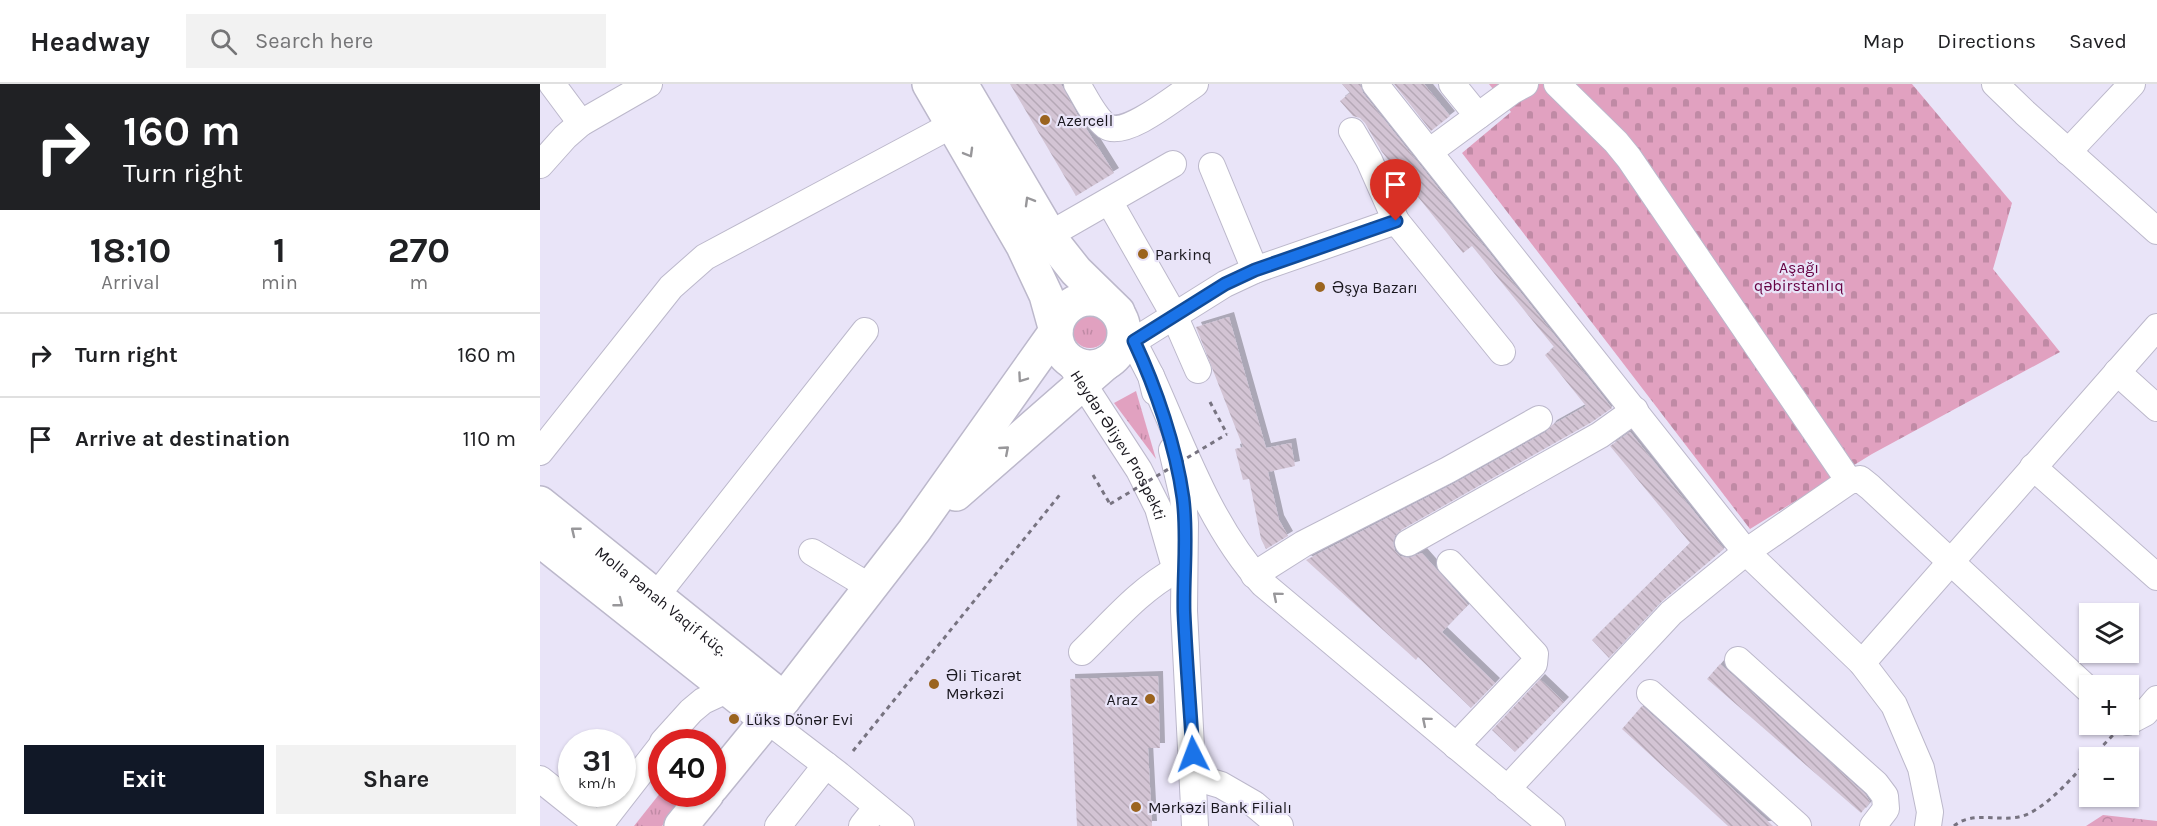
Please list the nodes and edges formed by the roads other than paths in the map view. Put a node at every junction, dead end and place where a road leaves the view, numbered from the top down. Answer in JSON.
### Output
{"nodes":[{"id":1,"x":552,"y":84,"type":"edge"},
{"id":2,"x":649,"y":84,"type":"edge"},
{"id":3,"x":929,"y":84,"type":"edge"},
{"id":4,"x":960,"y":84,"type":"edge"},
{"id":5,"x":1077,"y":84,"type":"edge"},
{"id":6,"x":1195,"y":84,"type":"edge"},
{"id":7,"x":1375,"y":84,"type":"edge"},
{"id":8,"x":1452,"y":84,"type":"edge"},
{"id":9,"x":1525,"y":84,"type":"edge"},
{"id":10,"x":1557,"y":84,"type":"edge"},
{"id":11,"x":1995,"y":84,"type":"edge"},
{"id":12,"x":2132,"y":84,"type":"edge"},
{"id":13,"x":1478,"y":116,"type":"junction"},
{"id":14,"x":581,"y":123,"type":"junction"},
{"id":15,"x":952,"y":125,"type":"junction"},
{"id":16,"x":1352,"y":131,"type":"dead end"},
{"id":17,"x":1429,"y":152,"type":"junction"},
{"id":18,"x":2068,"y":152,"type":"junction"},
{"id":19,"x":1173,"y":164,"type":"dead end"},
{"id":20,"x":540,"y":165,"type":"edge"},
{"id":21,"x":1212,"y":166,"type":"dead end"},
{"id":22,"x":1109,"y":201,"type":"junction"},
{"id":23,"x":1396,"y":221,"type":"junction"},
{"id":24,"x":2157,"y":231,"type":"edge"},
{"id":25,"x":1049,"y":235,"type":"junction"},
{"id":26,"x":1255,"y":270,"type":"junction"},
{"id":27,"x":1174,"y":315,"type":"junction"},
{"id":28,"x":2157,"y":327,"type":"edge"},
{"id":29,"x":865,"y":331,"type":"dead end"},
{"id":30,"x":1060,"y":342,"type":"junction"},
{"id":31,"x":1113,"y":346,"type":"junction"},
{"id":32,"x":1502,"y":352,"type":"dead end"},
{"id":33,"x":1198,"y":370,"type":"dead end"},
{"id":34,"x":2117,"y":372,"type":"junction"},
{"id":35,"x":1151,"y":376,"type":"junction"},
{"id":36,"x":2157,"y":408,"type":"edge"},
{"id":37,"x":1635,"y":410,"type":"junction"},
{"id":38,"x":1539,"y":419,"type":"dead end"},
{"id":39,"x":540,"y":453,"type":"edge"},
{"id":40,"x":2033,"y":467,"type":"junction"},
{"id":41,"x":1849,"y":481,"type":"junction"},
{"id":42,"x":540,"y":503,"type":"edge"},
{"id":43,"x":914,"y":531,"type":"junction"},
{"id":44,"x":540,"y":540,"type":"edge"},
{"id":45,"x":1408,"y":543,"type":"dead end"},
{"id":46,"x":812,"y":552,"type":"dead end"},
{"id":47,"x":1746,"y":552,"type":"junction"},
{"id":48,"x":1450,"y":563,"type":"dead end"},
{"id":49,"x":1950,"y":563,"type":"junction"},
{"id":50,"x":1176,"y":570,"type":"junction"},
{"id":51,"x":1254,"y":575,"type":"junction"},
{"id":52,"x":2157,"y":577,"type":"edge"},
{"id":53,"x":870,"y":587,"type":"junction"},
{"id":54,"x":656,"y":596,"type":"junction"},
{"id":55,"x":1184,"y":611,"type":"junction"},
{"id":56,"x":1082,"y":652,"type":"dead end"},
{"id":57,"x":1738,"y":660,"type":"dead end"},
{"id":58,"x":1862,"y":663,"type":"junction"},
{"id":59,"x":736,"y":676,"type":"junction"},
{"id":60,"x":2079,"y":681,"type":"edge"},
{"id":61,"x":1650,"y":693,"type":"dead end"},
{"id":62,"x":2157,"y":699,"type":"edge"},
{"id":63,"x":775,"y":710,"type":"junction"},
{"id":64,"x":2139,"y":717,"type":"edge"},
{"id":65,"x":675,"y":729,"type":"edge"},
{"id":66,"x":1456,"y":746,"type":"junction"},
{"id":67,"x":648,"y":762,"type":"edge"},
{"id":68,"x":826,"y":765,"type":"junction"},
{"id":69,"x":726,"y":770,"type":"edge"},
{"id":70,"x":1194,"y":777,"type":"junction"},
{"id":71,"x":540,"y":779,"type":"edge"},
{"id":72,"x":1507,"y":789,"type":"junction"},
{"id":73,"x":697,"y":807,"type":"edge"},
{"id":74,"x":870,"y":816,"type":"edge"},
{"id":75,"x":1542,"y":823,"type":"edge"},
{"id":76,"x":599,"y":826,"type":"edge"},
{"id":77,"x":681,"y":826,"type":"edge"},
{"id":78,"x":778,"y":826,"type":"edge"},
{"id":79,"x":901,"y":826,"type":"edge"},
{"id":80,"x":1195,"y":826,"type":"edge"},
{"id":81,"x":1280,"y":826,"type":"edge"},
{"id":82,"x":1798,"y":826,"type":"edge"},
{"id":83,"x":1873,"y":826,"type":"edge"},
{"id":84,"x":1928,"y":826,"type":"edge"}],
"edges":[{"from":1,"to":14,"type":"street"},
{"from":2,"to":14,"type":"street"},
{"from":3,"to":15,"type":"main road"},
{"from":25,"to":4,"type":"main road","name":"Heydər Əliyev Prospekti","one_way":true},
{"from":5,"to":6,"type":"street"},
{"from":7,"to":17,"type":"street"},
{"from":8,"to":13,"type":"street"},
{"from":9,"to":13,"type":"street"},
{"from":10,"to":41,"type":"street"},
{"from":11,"to":18,"type":"street"},
{"from":12,"to":18,"type":"street"},
{"from":13,"to":17,"type":"street"},
{"from":14,"to":20,"type":"street"},
{"from":15,"to":30,"type":"main road","one_way":true},
{"from":15,"to":39,"type":"street"},
{"from":16,"to":23,"type":"street"},
{"from":17,"to":37,"type":"street"},
{"from":18,"to":24,"type":"street"},
{"from":19,"to":22,"type":"street"},
{"from":21,"to":26,"type":"street"},
{"from":22,"to":25,"type":"street"},
{"from":22,"to":27,"type":"street"},
{"from":23,"to":26,"type":"street"},
{"from":23,"to":32,"type":"street"},
{"from":25,"to":31,"type":"main road","name":"Heydər Əliyev Prospekti"},
{"from":26,"to":27,"type":"street"},
{"from":27,"to":31,"type":"street"},
{"from":27,"to":33,"type":"street"},
{"from":28,"to":34,"type":"street"},
{"from":29,"to":54,"type":"street"},
{"from":30,"to":31,"type":"main road"},
{"from":30,"to":31,"type":"main road"},
{"from":30,"to":43,"type":"main road","one_way":true},
{"from":31,"to":35,"type":"street","name":"Heydər Əliyev Prospekti"},
{"from":43,"to":31,"type":"main road","one_way":true},
{"from":31,"to":50,"type":"street","name":"Heydər Əliyev Prospekti"},
{"from":34,"to":36,"type":"street"},
{"from":34,"to":40,"type":"street"},
{"from":35,"to":51,"type":"street"},
{"from":35,"to":55,"type":"street","name":"Heydər Əliyev Prospekti"},
{"from":37,"to":45,"type":"street"},
{"from":37,"to":47,"type":"street"},
{"from":38,"to":51,"type":"street"},
{"from":40,"to":49,"type":"street"},
{"from":40,"to":52,"type":"street"},
{"from":41,"to":47,"type":"street"},
{"from":41,"to":49,"type":"street"},
{"from":54,"to":42,"type":"main road","name":"Molla Pənah Vaqif küç.","one_way":true},
{"from":43,"to":53,"type":"main road"},
{"from":44,"to":59,"type":"main road","name":"Molla Pənah Vaqif küç.","one_way":true},
{"from":46,"to":53,"type":"street"},
{"from":47,"to":58,"type":"street"},
{"from":47,"to":72,"type":"street"},
{"from":48,"to":66,"type":"street"},
{"from":49,"to":58,"type":"street"},
{"from":49,"to":60,"type":"street"},
{"from":50,"to":55,"type":"street","name":"Heydər Əliyev Prospekti"},
{"from":50,"to":56,"type":"street"},
{"from":66,"to":51,"type":"street","one_way":true},
{"from":53,"to":63,"type":"main road"},
{"from":54,"to":59,"type":"main road","name":"Molla Pənah Vaqif küç."},
{"from":55,"to":70,"type":"street","name":"Heydər Əliyev Prospekti"},
{"from":57,"to":83,"type":"street"},
{"from":58,"to":84,"type":"street"},
{"from":59,"to":63,"type":"main road","name":"Molla Pənah Vaqif küç."},
{"from":59,"to":65,"type":"street"},
{"from":61,"to":82,"type":"street"},
{"from":62,"to":64,"type":"street"},
{"from":63,"to":68,"type":"street"},
{"from":63,"to":69,"type":"main road"},
{"from":66,"to":72,"type":"street"},
{"from":67,"to":76,"type":"street"},
{"from":68,"to":74,"type":"street"},
{"from":68,"to":78,"type":"street"},
{"from":70,"to":80,"type":"street","name":"Heydər Əliyev Prospekti"},
{"from":70,"to":81,"type":"street"},
{"from":71,"to":76,"type":"street"},
{"from":72,"to":75,"type":"street"},
{"from":73,"to":77,"type":"main road"},
{"from":74,"to":79,"type":"street"}]}
